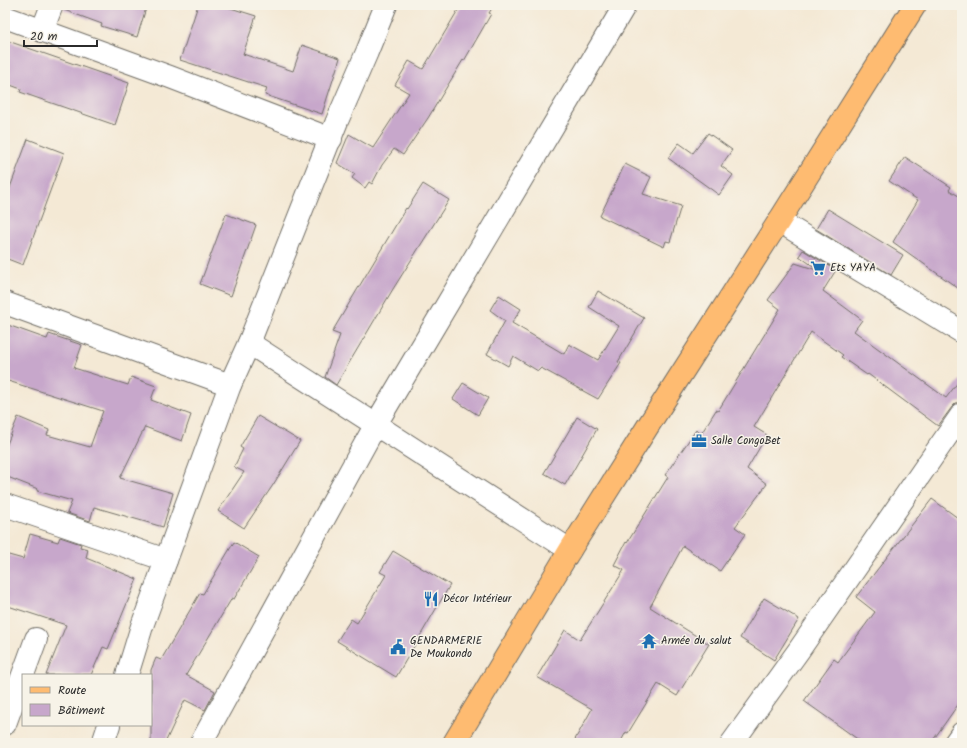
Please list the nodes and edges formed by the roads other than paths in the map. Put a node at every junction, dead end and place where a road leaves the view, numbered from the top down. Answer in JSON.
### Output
{"nodes":[{"id":1,"x":52,"y":5,"type":"edge"},
{"id":2,"x":386,"y":5,"type":"edge"},
{"id":3,"x":625,"y":5,"type":"edge"},
{"id":4,"x":915,"y":5,"type":"edge"},
{"id":5,"x":5,"y":17,"type":"edge"},
{"id":6,"x":42,"y":31,"type":"junction"},
{"id":7,"x":331,"y":139,"type":"junction"},
{"id":8,"x":779,"y":221,"type":"junction"},
{"id":9,"x":5,"y":303,"type":"edge"},
{"id":10,"x":962,"y":332,"type":"edge"},
{"id":11,"x":249,"y":343,"type":"junction"},
{"id":12,"x":230,"y":385,"type":"junction"},
{"id":13,"x":962,"y":414,"type":"edge"},
{"id":14,"x":376,"y":424,"type":"junction"},
{"id":15,"x":5,"y":505,"type":"edge"},
{"id":16,"x":570,"y":550,"type":"junction"},
{"id":17,"x":166,"y":560,"type":"junction"},
{"id":18,"x":36,"y":639,"type":"dead end"},
{"id":19,"x":23,"y":674,"type":"edge"},
{"id":20,"x":127,"y":674,"type":"edge"},
{"id":21,"x":22,"y":677,"type":"edge"},
{"id":22,"x":5,"y":724,"type":"edge"},
{"id":23,"x":109,"y":726,"type":"edge"},
{"id":24,"x":962,"y":732,"type":"edge"},
{"id":25,"x":103,"y":743,"type":"edge"},
{"id":26,"x":201,"y":743,"type":"edge"},
{"id":27,"x":454,"y":743,"type":"edge"},
{"id":28,"x":732,"y":743,"type":"edge"},
{"id":29,"x":955,"y":743,"type":"edge"}],
"edges":[{"from":1,"to":6,"type":"street"},
{"from":2,"to":7,"type":"street"},
{"from":3,"to":14,"type":"street"},
{"from":4,"to":8,"type":"main road"},
{"from":5,"to":6,"type":"street"},
{"from":6,"to":7,"type":"street"},
{"from":7,"to":11,"type":"street"},
{"from":8,"to":10,"type":"street"},
{"from":8,"to":16,"type":"main road"},
{"from":9,"to":12,"type":"street"},
{"from":11,"to":12,"type":"street"},
{"from":11,"to":14,"type":"street"},
{"from":12,"to":17,"type":"street"},
{"from":13,"to":28,"type":"street"},
{"from":14,"to":16,"type":"street"},
{"from":14,"to":26,"type":"street"},
{"from":15,"to":17,"type":"street"},
{"from":16,"to":27,"type":"main road"},
{"from":17,"to":20,"type":"street"},
{"from":18,"to":19,"type":"street"},
{"from":21,"to":22,"type":"street"},
{"from":23,"to":25,"type":"street"},
{"from":24,"to":29,"type":"street"}]}
